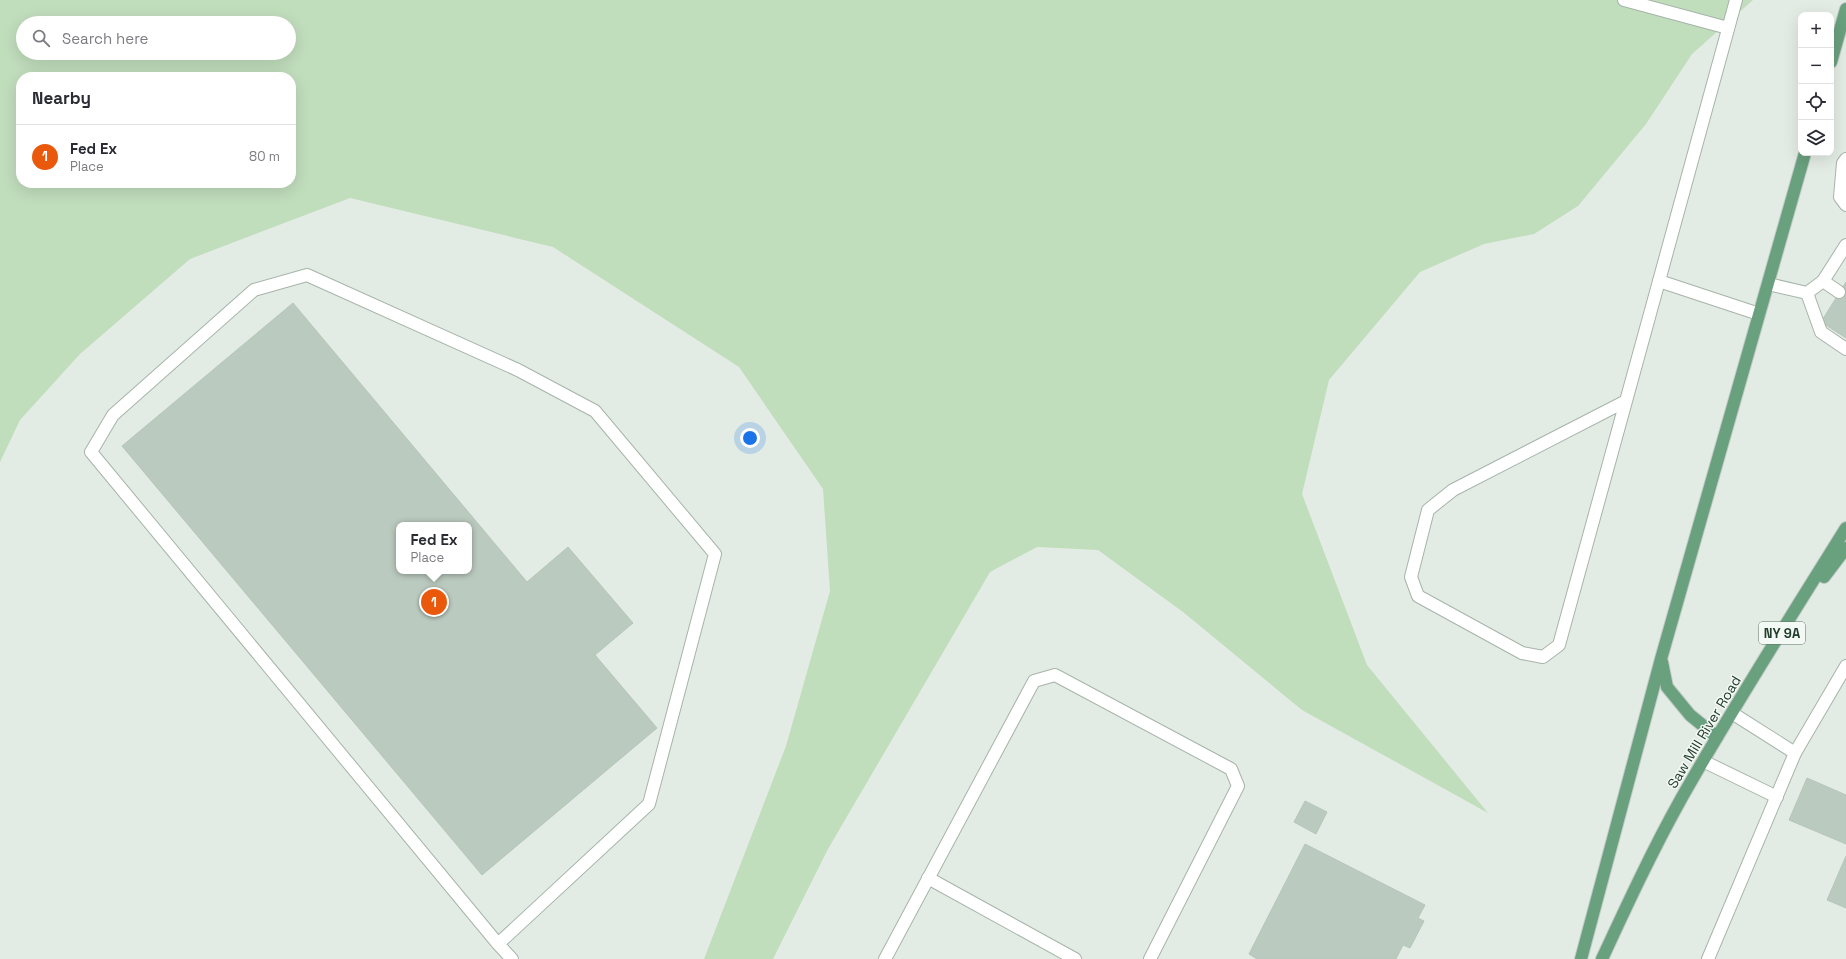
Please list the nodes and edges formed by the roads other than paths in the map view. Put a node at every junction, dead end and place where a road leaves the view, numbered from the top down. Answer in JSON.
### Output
{"nodes":[{"id":1,"x":1624,"y":0,"type":"edge"},
{"id":2,"x":1736,"y":0,"type":"edge"},
{"id":3,"x":1846,"y":11,"type":"edge"},
{"id":4,"x":1728,"y":28,"type":"junction"},
{"id":5,"x":1834,"y":52,"type":"edge"},
{"id":6,"x":1804,"y":156,"type":"edge"},
{"id":7,"x":1846,"y":159,"type":"edge"},
{"id":8,"x":1846,"y":205,"type":"edge"},
{"id":9,"x":1845,"y":250,"type":"edge"},
{"id":10,"x":1659,"y":282,"type":"junction"},
{"id":11,"x":1823,"y":282,"type":"junction"},
{"id":12,"x":1768,"y":284,"type":"junction"},
{"id":13,"x":1840,"y":292,"type":"dead end"},
{"id":14,"x":1807,"y":293,"type":"junction"},
{"id":15,"x":1759,"y":314,"type":"junction"},
{"id":16,"x":1846,"y":349,"type":"edge"},
{"id":17,"x":1626,"y":401,"type":"junction"},
{"id":18,"x":1846,"y":528,"type":"edge"},
{"id":19,"x":1846,"y":548,"type":"edge"},
{"id":20,"x":1785,"y":627,"type":"junction"},
{"id":21,"x":1661,"y":659,"type":"junction"},
{"id":22,"x":1846,"y":666,"type":"edge"},
{"id":23,"x":1732,"y":713,"type":"junction"},
{"id":24,"x":1717,"y":737,"type":"junction"},
{"id":25,"x":1796,"y":753,"type":"junction"},
{"id":26,"x":1703,"y":761,"type":"junction"},
{"id":27,"x":1777,"y":797,"type":"junction"},
{"id":28,"x":928,"y":878,"type":"junction"},
{"id":29,"x":498,"y":944,"type":"junction"},
{"id":30,"x":512,"y":959,"type":"edge"},
{"id":31,"x":885,"y":959,"type":"edge"},
{"id":32,"x":1075,"y":959,"type":"edge"},
{"id":33,"x":1150,"y":959,"type":"edge"},
{"id":34,"x":1581,"y":959,"type":"edge"},
{"id":35,"x":1602,"y":959,"type":"edge"},
{"id":36,"x":1708,"y":959,"type":"edge"}],
"edges":[{"from":1,"to":4,"type":"street"},
{"from":2,"to":4,"type":"street"},
{"from":3,"to":5,"type":"main road"},
{"from":4,"to":10,"type":"street"},
{"from":6,"to":12,"type":"main road"},
{"from":7,"to":8,"type":"street"},
{"from":9,"to":11,"type":"street"},
{"from":10,"to":15,"type":"street"},
{"from":10,"to":17,"type":"street"},
{"from":11,"to":13,"type":"street"},
{"from":11,"to":14,"type":"street"},
{"from":12,"to":14,"type":"street"},
{"from":12,"to":15,"type":"main road"},
{"from":14,"to":16,"type":"street"},
{"from":15,"to":21,"type":"main road"},
{"from":17,"to":17,"type":"street"},
{"from":18,"to":20,"type":"main road","name":"Saw Mill River Road","number":"NY 9A"},
{"from":19,"to":20,"type":"main road"},
{"from":20,"to":23,"type":"main road","name":"Saw Mill River Road","number":"NY 9A"},
{"from":21,"to":24,"type":"main road"},
{"from":21,"to":34,"type":"main road"},
{"from":22,"to":25,"type":"street"},
{"from":23,"to":24,"type":"main road","name":"Saw Mill River Road","number":"NY 9A"},
{"from":23,"to":25,"type":"street"},
{"from":24,"to":26,"type":"main road","name":"Saw Mill River Road","number":"NY 9A"},
{"from":25,"to":27,"type":"street"},
{"from":26,"to":27,"type":"street"},
{"from":26,"to":35,"type":"main road","name":"Saw Mill River Road","number":"NY 9A"},
{"from":27,"to":36,"type":"street"},
{"from":28,"to":31,"type":"street"},
{"from":28,"to":32,"type":"street"},
{"from":28,"to":33,"type":"street"},
{"from":29,"to":29,"type":"street"},
{"from":29,"to":30,"type":"street"}]}
